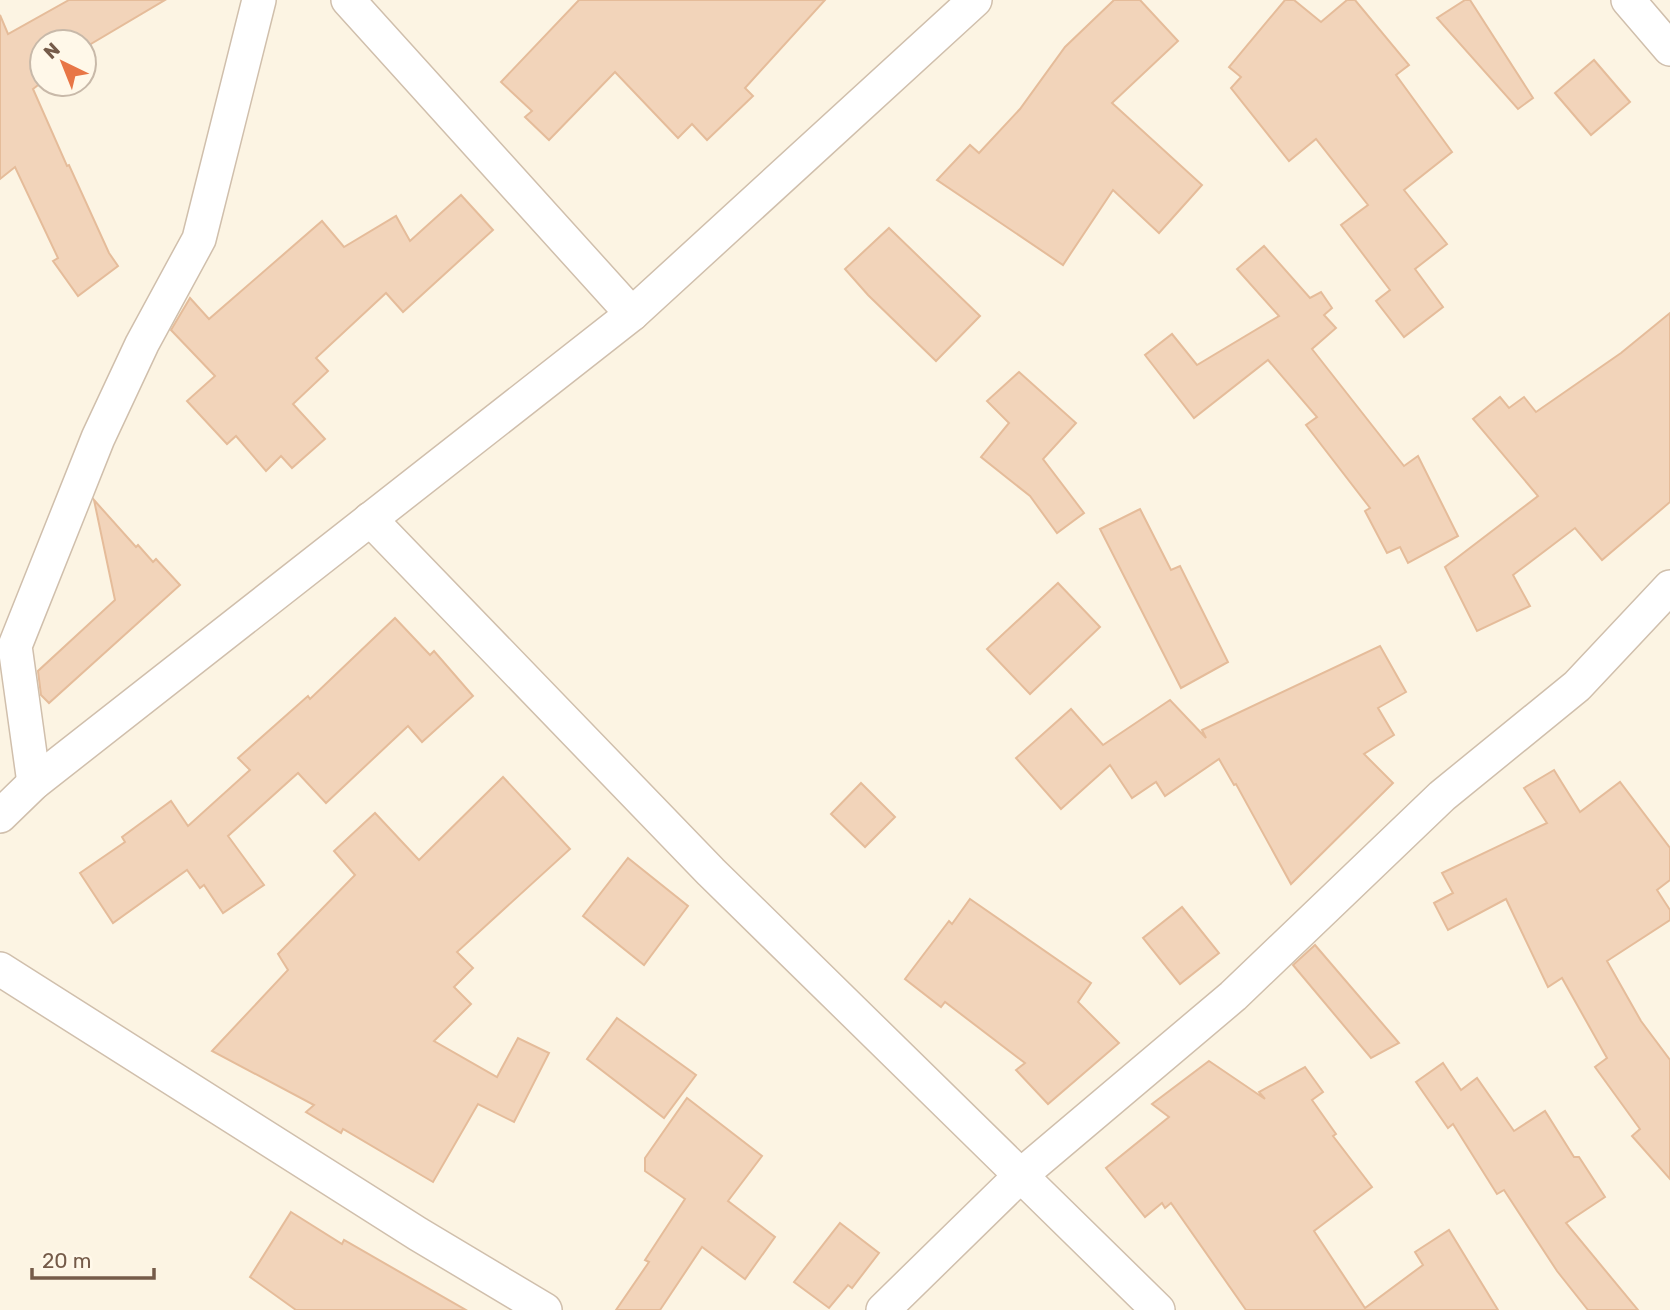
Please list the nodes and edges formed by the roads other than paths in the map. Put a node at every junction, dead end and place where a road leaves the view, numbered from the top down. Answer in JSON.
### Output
{"nodes":[{"id":1,"x":259,"y":0,"type":"edge"},
{"id":2,"x":348,"y":0,"type":"edge"},
{"id":3,"x":975,"y":0,"type":"edge"},
{"id":4,"x":1628,"y":0,"type":"edge"},
{"id":5,"x":1670,"y":49,"type":"edge"},
{"id":6,"x":632,"y":314,"type":"junction"},
{"id":7,"x":370,"y":519,"type":"junction"},
{"id":8,"x":1670,"y":587,"type":"edge"},
{"id":9,"x":34,"y":783,"type":"junction"},
{"id":10,"x":0,"y":816,"type":"edge"},
{"id":11,"x":0,"y":969,"type":"edge"},
{"id":12,"x":1020,"y":1176,"type":"junction"},
{"id":13,"x":545,"y":1310,"type":"edge"},
{"id":14,"x":883,"y":1310,"type":"edge"},
{"id":15,"x":1158,"y":1310,"type":"edge"}],
"edges":[{"from":1,"to":9,"type":"street"},
{"from":2,"to":6,"type":"street"},
{"from":3,"to":6,"type":"street"},
{"from":4,"to":5,"type":"street"},
{"from":6,"to":7,"type":"street"},
{"from":7,"to":9,"type":"street"},
{"from":7,"to":12,"type":"street"},
{"from":8,"to":12,"type":"street"},
{"from":9,"to":10,"type":"street"},
{"from":11,"to":13,"type":"street"},
{"from":12,"to":14,"type":"street"},
{"from":12,"to":15,"type":"street"}]}
